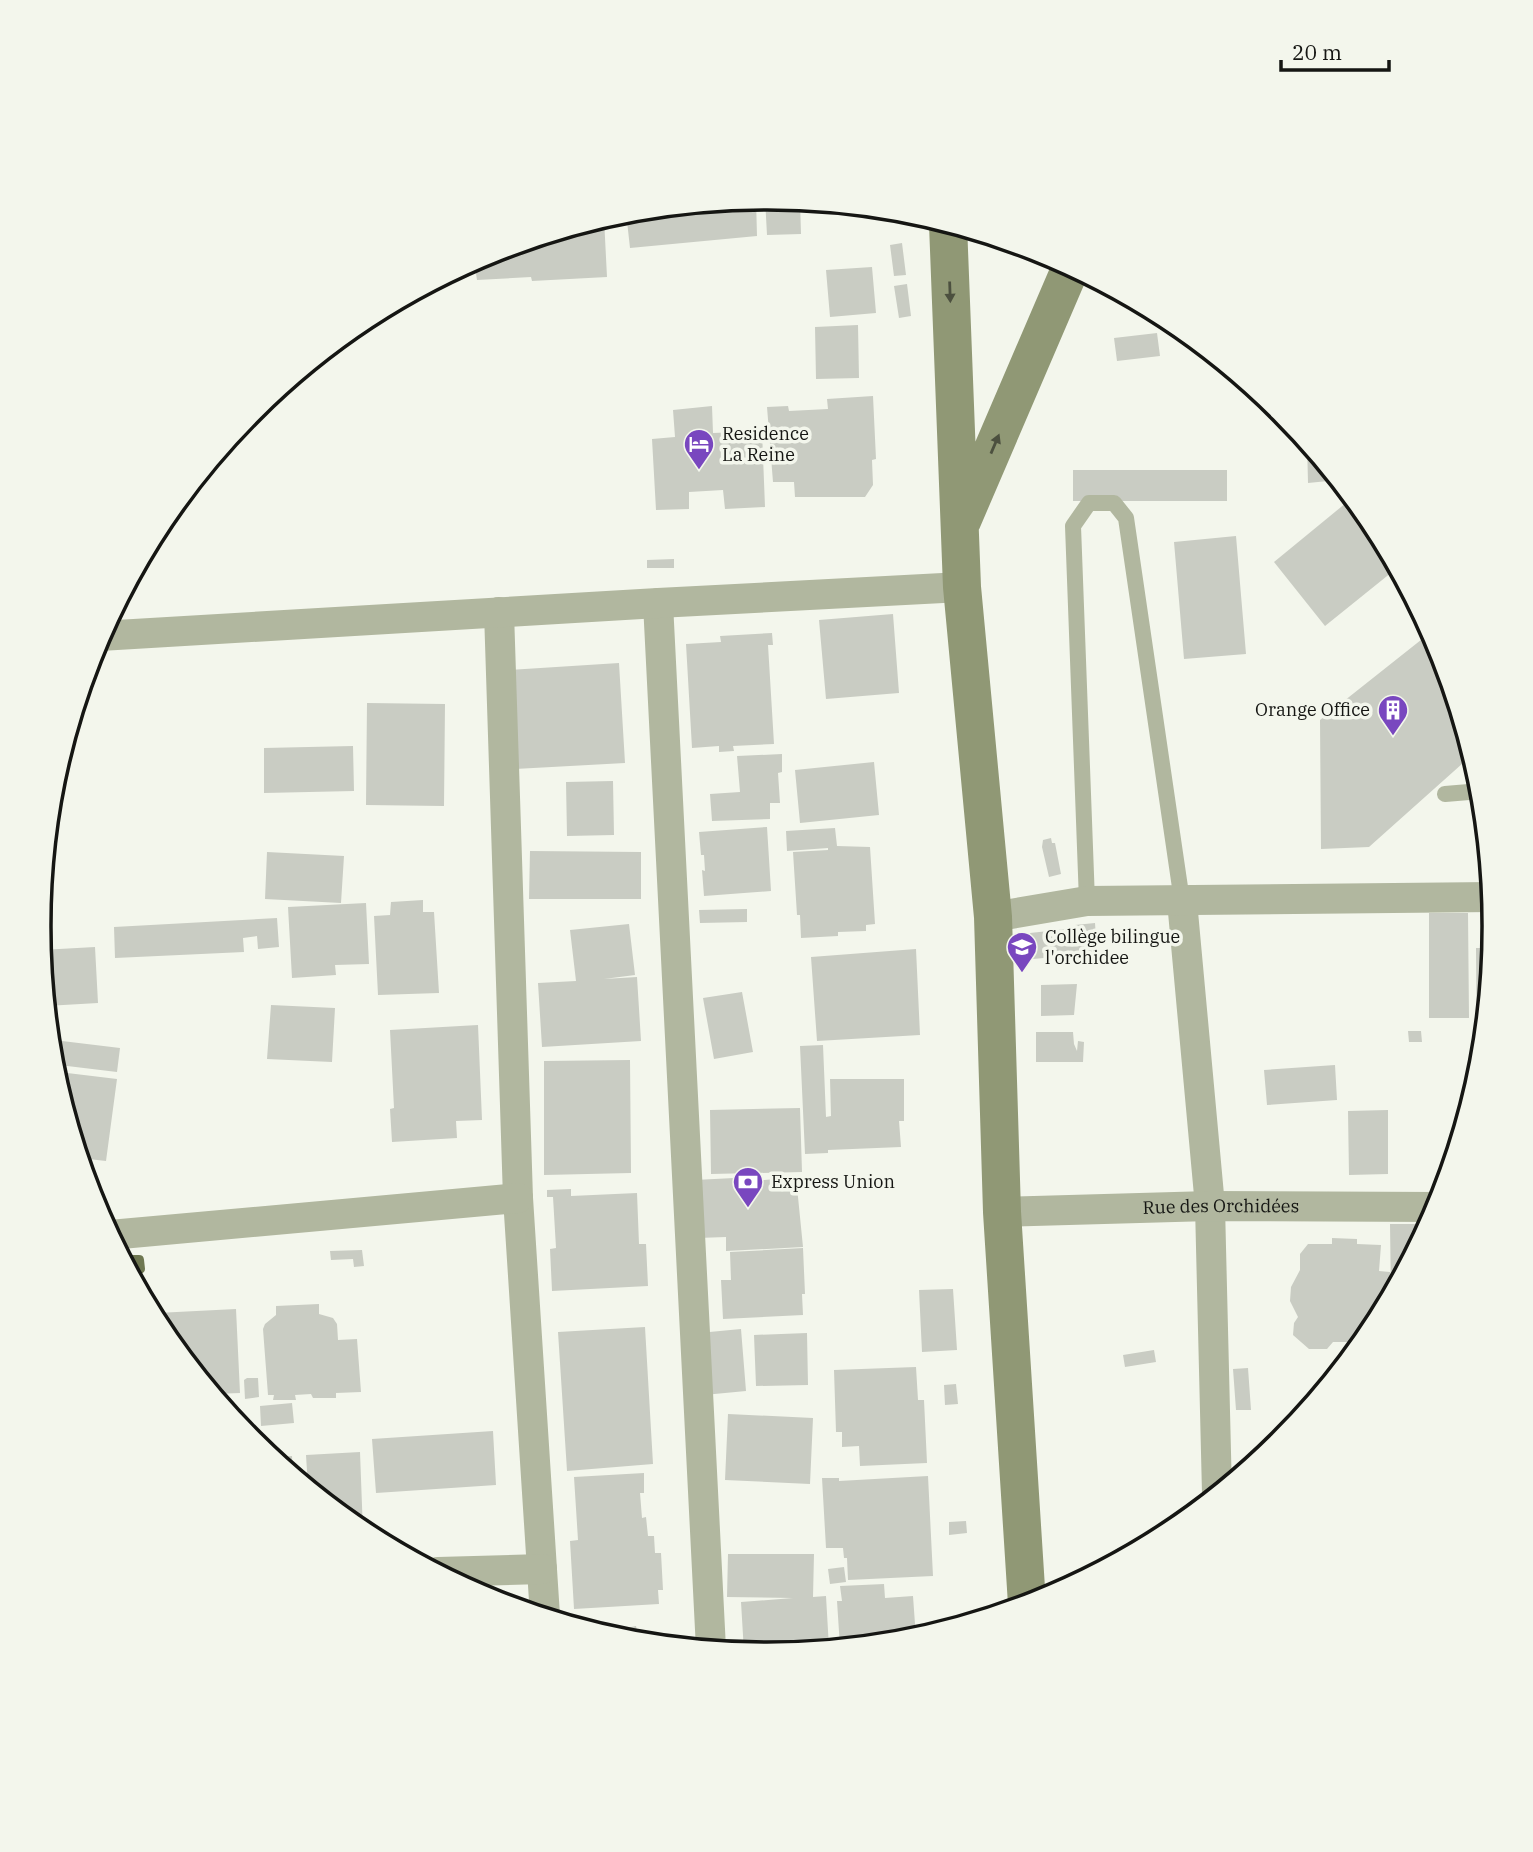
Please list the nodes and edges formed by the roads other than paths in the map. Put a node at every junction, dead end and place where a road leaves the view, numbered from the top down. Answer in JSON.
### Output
{"nodes":[{"id":1,"x":948,"y":234,"type":"edge"},
{"id":2,"x":1067,"y":277,"type":"edge"},
{"id":3,"x":959,"y":529,"type":"junction"},
{"id":4,"x":962,"y":587,"type":"junction"},
{"id":5,"x":658,"y":603,"type":"junction"},
{"id":6,"x":499,"y":612,"type":"junction"},
{"id":7,"x":113,"y":635,"type":"edge"},
{"id":8,"x":1469,"y":792,"type":"edge"},
{"id":9,"x":1446,"y":794,"type":"dead end"},
{"id":10,"x":1481,"y":897,"type":"edge"},
{"id":11,"x":1087,"y":901,"type":"junction"},
{"id":12,"x":1182,"y":901,"type":"junction"},
{"id":13,"x":993,"y":917,"type":"junction"},
{"id":14,"x":518,"y":1198,"type":"junction"},
{"id":15,"x":1210,"y":1206,"type":"junction"},
{"id":16,"x":1425,"y":1207,"type":"edge"},
{"id":17,"x":1002,"y":1212,"type":"junction"},
{"id":18,"x":121,"y":1234,"type":"edge"},
{"id":19,"x":1217,"y":1482,"type":"edge"},
{"id":20,"x":542,"y":1569,"type":"junction"},
{"id":21,"x":458,"y":1571,"type":"edge"},
{"id":22,"x":1026,"y":1592,"type":"edge"},
{"id":23,"x":544,"y":1606,"type":"edge"},
{"id":24,"x":711,"y":1639,"type":"edge"}],
"edges":[{"from":1,"to":3,"type":"main road","one_way":true},
{"from":3,"to":2,"type":"main road","one_way":true},
{"from":3,"to":4,"type":"main road"},
{"from":4,"to":5,"type":"street"},
{"from":4,"to":13,"type":"main road"},
{"from":5,"to":6,"type":"street"},
{"from":5,"to":24,"type":"street"},
{"from":6,"to":7,"type":"street"},
{"from":6,"to":14,"type":"street"},
{"from":8,"to":9,"type":"lane"},
{"from":10,"to":12,"type":"street"},
{"from":11,"to":12,"type":"street"},
{"from":11,"to":12,"type":"lane"},
{"from":11,"to":13,"type":"street"},
{"from":12,"to":15,"type":"street"},
{"from":13,"to":17,"type":"main road"},
{"from":14,"to":18,"type":"street"},
{"from":14,"to":20,"type":"street"},
{"from":15,"to":16,"type":"street","name":"Rue des Orchidées"},
{"from":15,"to":17,"type":"street","name":"Rue des Orchidées"},
{"from":15,"to":19,"type":"street"},
{"from":17,"to":22,"type":"main road"},
{"from":20,"to":21,"type":"street"},
{"from":20,"to":23,"type":"street"}]}
